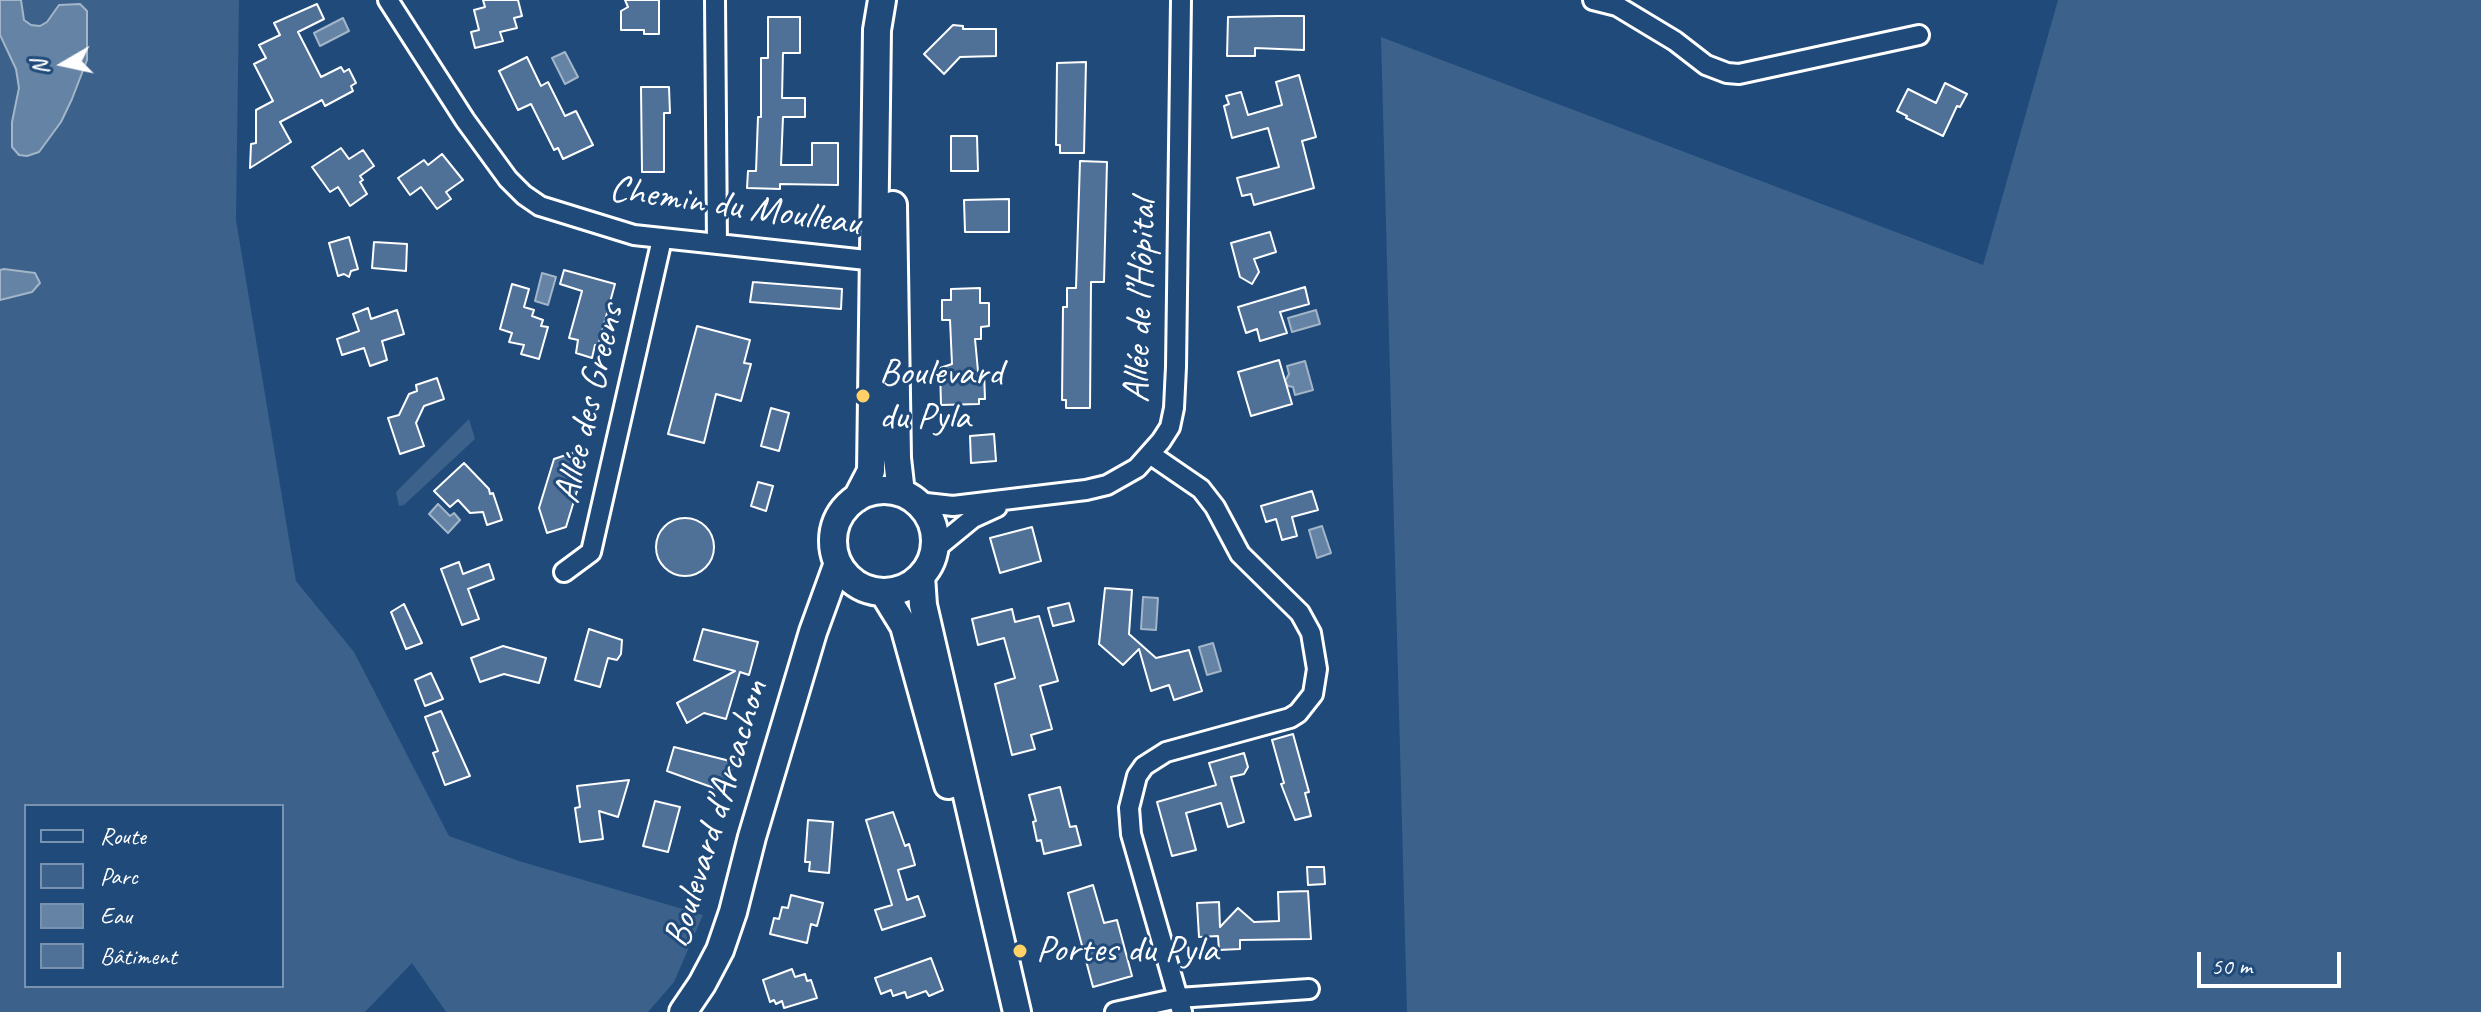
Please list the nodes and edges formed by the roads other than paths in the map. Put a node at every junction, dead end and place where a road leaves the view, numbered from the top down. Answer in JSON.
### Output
{"nodes":[{"id":1,"x":388,"y":0,"type":"edge"},
{"id":2,"x":715,"y":0,"type":"edge"},
{"id":3,"x":884,"y":0,"type":"edge"},
{"id":4,"x":1181,"y":0,"type":"edge"},
{"id":5,"x":1593,"y":0,"type":"edge"},
{"id":6,"x":1919,"y":35,"type":"dead end"},
{"id":7,"x":662,"y":239,"type":"junction"},
{"id":8,"x":717,"y":244,"type":"junction"},
{"id":9,"x":884,"y":262,"type":"junction"},
{"id":10,"x":1150,"y":454,"type":"junction"},
{"id":11,"x":909,"y":497,"type":"junction"},
{"id":12,"x":857,"y":498,"type":"junction"},
{"id":13,"x":1019,"y":498,"type":"junction"},
{"id":14,"x":934,"y":550,"type":"junction"},
{"id":15,"x":838,"y":563,"type":"junction"},
{"id":16,"x":564,"y":572,"type":"dead end"},
{"id":17,"x":921,"y":576,"type":"junction"},
{"id":18,"x":876,"y":591,"type":"junction"},
{"id":19,"x":813,"y":632,"type":"junction"},
{"id":20,"x":1309,"y":989,"type":"dead end"},
{"id":21,"x":1180,"y":1005,"type":"edge"},
{"id":22,"x":683,"y":1012,"type":"edge"},
{"id":23,"x":1017,"y":1012,"type":"edge"},
{"id":24,"x":1115,"y":1012,"type":"edge"}],
"edges":[{"from":1,"to":7,"type":"street","name":"Chemin du Moulleau"},
{"from":2,"to":8,"type":"street"},
{"from":3,"to":9,"type":"main road"},
{"from":4,"to":10,"type":"street","name":"Allée de l’Hôpital"},
{"from":5,"to":6,"type":"street"},
{"from":7,"to":8,"type":"street","name":"Chemin du Moulleau"},
{"from":7,"to":16,"type":"street","name":"Allée des Greens"},
{"from":8,"to":9,"type":"street","name":"Chemin du Moulleau"},
{"from":9,"to":11,"type":"main road"},
{"from":9,"to":12,"type":"main road"},
{"from":10,"to":13,"type":"street","name":"Allée de l’Hôpital"},
{"from":10,"to":21,"type":"street"},
{"from":11,"to":12,"type":"main road"},
{"from":11,"to":13,"type":"street","name":"Allée de l’Hôpital"},
{"from":11,"to":14,"type":"main road"},
{"from":12,"to":15,"type":"main road"},
{"from":13,"to":14,"type":"street","name":"Allée de l’Hôpital"},
{"from":14,"to":17,"type":"main road"},
{"from":15,"to":18,"type":"main road"},
{"from":15,"to":19,"type":"main road","name":"Boulevard d'Arcachon"},
{"from":17,"to":18,"type":"main road"},
{"from":17,"to":23,"type":"main road"},
{"from":18,"to":19,"type":"main road","name":"Boulevard d'Arcachon"},
{"from":18,"to":23,"type":"main road"},
{"from":19,"to":22,"type":"main road","name":"Boulevard d'Arcachon"},
{"from":20,"to":21,"type":"street"},
{"from":21,"to":24,"type":"street"}]}
